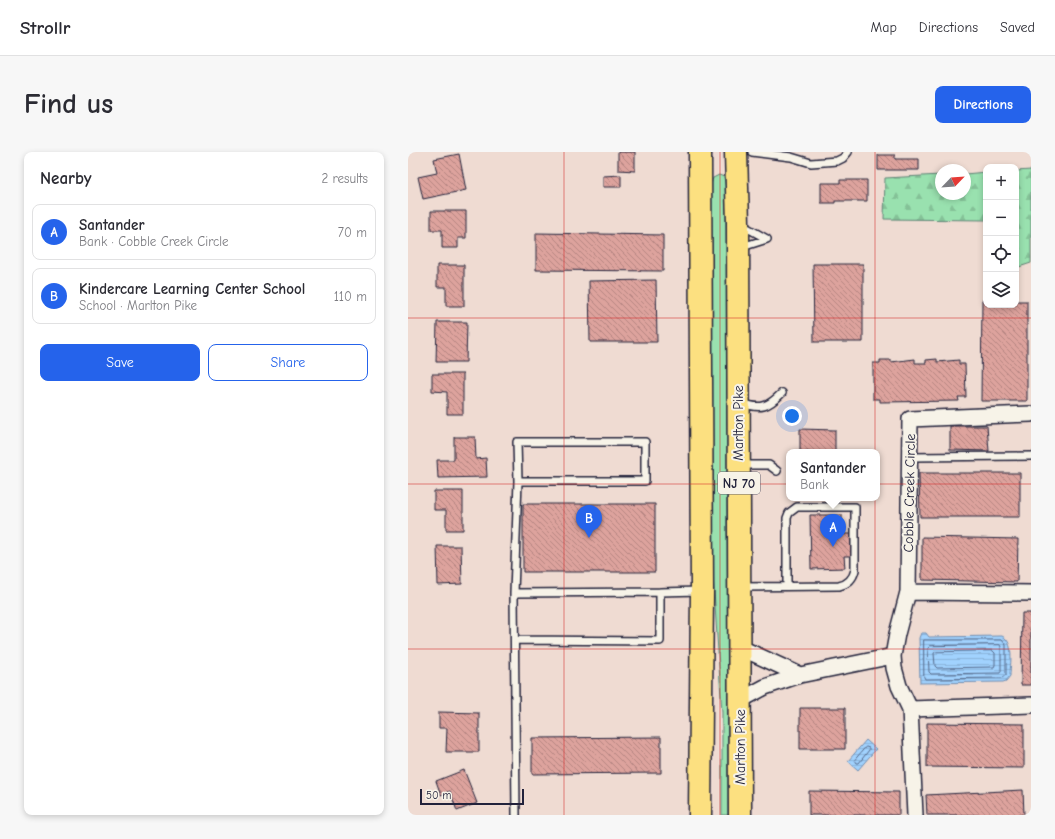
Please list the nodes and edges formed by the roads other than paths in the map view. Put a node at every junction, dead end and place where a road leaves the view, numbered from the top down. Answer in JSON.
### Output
{"nodes":[{"id":1,"x":700,"y":152,"type":"edge"},
{"id":2,"x":736,"y":152,"type":"edge"},
{"id":3,"x":752,"y":152,"type":"edge"},
{"id":4,"x":848,"y":152,"type":"edge"},
{"id":5,"x":738,"y":223,"type":"junction"},
{"id":6,"x":738,"y":249,"type":"junction"},
{"id":7,"x":782,"y":393,"type":"dead end"},
{"id":8,"x":738,"y":401,"type":"junction"},
{"id":9,"x":1031,"y":414,"type":"edge"},
{"id":10,"x":1031,"y":456,"type":"edge"},
{"id":11,"x":910,"y":457,"type":"junction"},
{"id":12,"x":738,"y":465,"type":"junction"},
{"id":13,"x":777,"y":471,"type":"dead end"},
{"id":14,"x":518,"y":481,"type":"junction"},
{"id":15,"x":739,"y":586,"type":"junction"},
{"id":16,"x":787,"y":586,"type":"junction"},
{"id":17,"x":702,"y":590,"type":"junction"},
{"id":18,"x":660,"y":592,"type":"junction"},
{"id":19,"x":908,"y":592,"type":"junction"},
{"id":20,"x":514,"y":593,"type":"junction"},
{"id":21,"x":1031,"y":593,"type":"edge"},
{"id":22,"x":515,"y":640,"type":"junction"},
{"id":23,"x":739,"y":647,"type":"junction"},
{"id":24,"x":893,"y":656,"type":"junction"},
{"id":25,"x":800,"y":675,"type":"junction"},
{"id":26,"x":740,"y":701,"type":"junction"},
{"id":27,"x":1031,"y":704,"type":"edge"},
{"id":28,"x":910,"y":709,"type":"junction"},
{"id":29,"x":516,"y":815,"type":"edge"},
{"id":30,"x":700,"y":815,"type":"edge"},
{"id":31,"x":716,"y":815,"type":"edge"},
{"id":32,"x":740,"y":815,"type":"edge"},
{"id":33,"x":915,"y":815,"type":"edge"}],
"edges":[{"from":1,"to":17,"type":"highway","number":"NJ 70"},
{"from":2,"to":5,"type":"highway","name":"Marlton Pike","number":"NJ 70"},
{"from":3,"to":4,"type":"lane"},
{"from":5,"to":6,"type":"highway","name":"Marlton Pike","number":"NJ 70"},
{"from":5,"to":6,"type":"lane"},
{"from":6,"to":8,"type":"highway","name":"Marlton Pike","number":"NJ 70"},
{"from":7,"to":8,"type":"lane"},
{"from":8,"to":12,"type":"highway","name":"Marlton Pike","number":"NJ 70"},
{"from":9,"to":11,"type":"street","name":"Cobble Creek Circle"},
{"from":10,"to":11,"type":"lane"},
{"from":11,"to":19,"type":"street","name":"Cobble Creek Circle"},
{"from":12,"to":13,"type":"lane"},
{"from":12,"to":15,"type":"highway","name":"Marlton Pike","number":"NJ 70"},
{"from":14,"to":14,"type":"lane"},
{"from":14,"to":20,"type":"lane"},
{"from":15,"to":16,"type":"lane"},
{"from":15,"to":23,"type":"highway","name":"Marlton Pike","number":"NJ 70"},
{"from":16,"to":16,"type":"lane"},
{"from":17,"to":18,"type":"lane"},
{"from":17,"to":30,"type":"highway","number":"NJ 70"},
{"from":17,"to":31,"type":"highway"},
{"from":18,"to":20,"type":"lane"},
{"from":18,"to":22,"type":"lane"},
{"from":19,"to":21,"type":"street"},
{"from":19,"to":24,"type":"street","name":"Cobble Creek Circle"},
{"from":20,"to":22,"type":"lane"},
{"from":22,"to":29,"type":"lane"},
{"from":23,"to":25,"type":"street"},
{"from":23,"to":26,"type":"highway","name":"Marlton Pike","number":"NJ 70"},
{"from":24,"to":25,"type":"street"},
{"from":24,"to":28,"type":"street","name":"Cobble Creek Circle"},
{"from":25,"to":26,"type":"street"},
{"from":26,"to":32,"type":"highway","name":"Marlton Pike","number":"NJ 70"},
{"from":27,"to":28,"type":"street"},
{"from":28,"to":33,"type":"street","name":"Cobble Creek Circle"}]}
